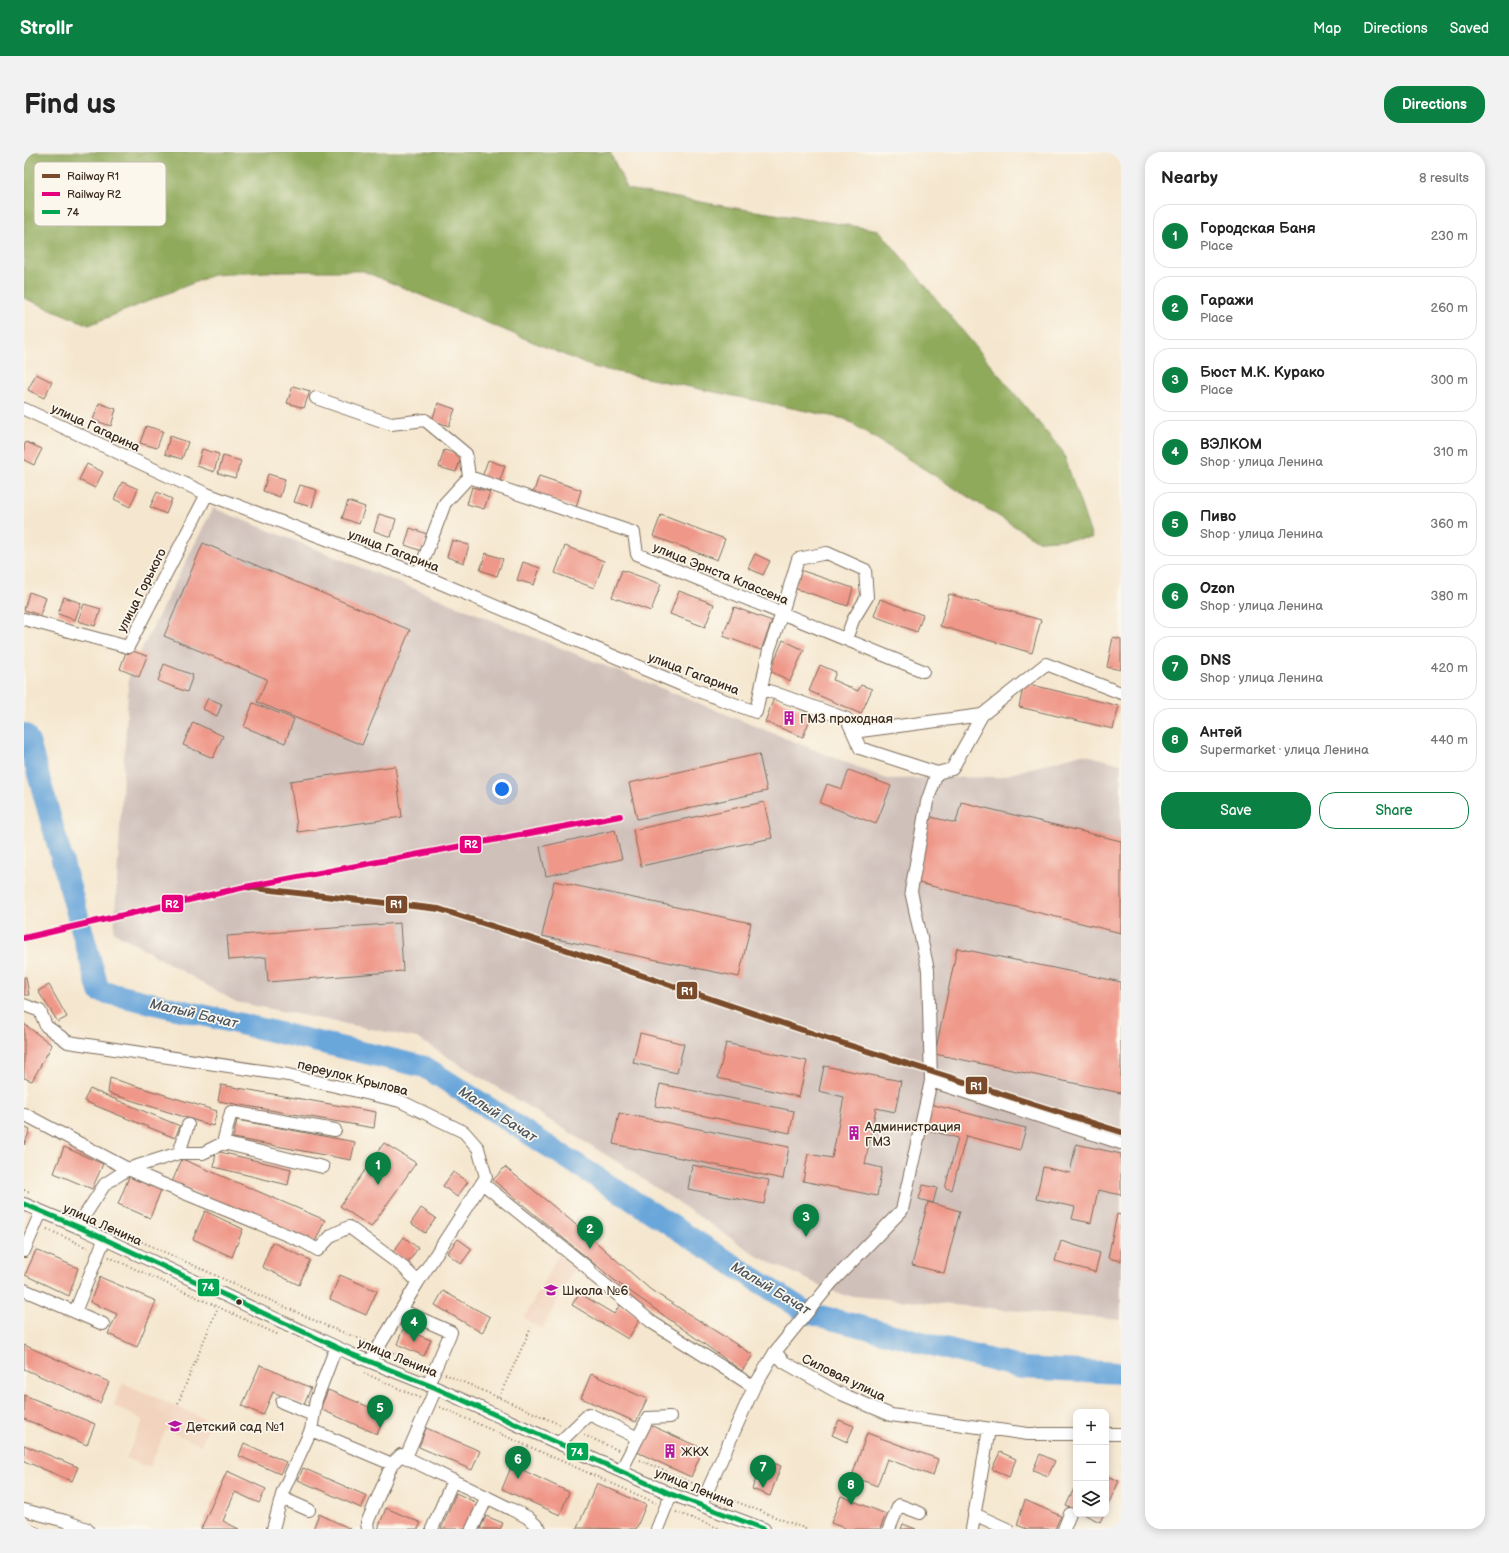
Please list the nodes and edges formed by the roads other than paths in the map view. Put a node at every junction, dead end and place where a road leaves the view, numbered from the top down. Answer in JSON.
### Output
{"nodes":[{"id":1,"x":316,"y":398,"type":"dead end"},
{"id":2,"x":24,"y":409,"type":"edge"},
{"id":3,"x":469,"y":477,"type":"junction"},
{"id":4,"x":207,"y":494,"type":"junction"},
{"id":5,"x":420,"y":574,"type":"junction"},
{"id":6,"x":782,"y":613,"type":"junction"},
{"id":7,"x":24,"y":619,"type":"edge"},
{"id":8,"x":846,"y":639,"type":"junction"},
{"id":9,"x":923,"y":671,"type":"dead end"},
{"id":10,"x":762,"y":688,"type":"junction"},
{"id":11,"x":1121,"y":693,"type":"edge"},
{"id":12,"x":982,"y":715,"type":"junction"},
{"id":13,"x":853,"y":732,"type":"junction"},
{"id":14,"x":937,"y":773,"type":"junction"},
{"id":15,"x":24,"y":1005,"type":"edge"},
{"id":16,"x":931,"y":1082,"type":"junction"},
{"id":17,"x":24,"y":1114,"type":"edge"},
{"id":18,"x":188,"y":1125,"type":"dead end"},
{"id":19,"x":335,"y":1130,"type":"dead end"},
{"id":20,"x":223,"y":1143,"type":"junction"},
{"id":21,"x":1121,"y":1143,"type":"edge"},
{"id":22,"x":179,"y":1153,"type":"junction"},
{"id":23,"x":323,"y":1167,"type":"dead end"},
{"id":24,"x":128,"y":1168,"type":"junction"},
{"id":25,"x":482,"y":1183,"type":"junction"},
{"id":26,"x":24,"y":1204,"type":"edge"},
{"id":27,"x":41,"y":1212,"type":"junction"},
{"id":28,"x":77,"y":1227,"type":"junction"},
{"id":29,"x":104,"y":1240,"type":"junction"},
{"id":30,"x":24,"y":1251,"type":"edge"},
{"id":31,"x":418,"y":1282,"type":"junction"},
{"id":32,"x":24,"y":1290,"type":"edge"},
{"id":33,"x":401,"y":1310,"type":"junction"},
{"id":34,"x":75,"y":1312,"type":"junction"},
{"id":35,"x":103,"y":1324,"type":"dead end"},
{"id":36,"x":336,"y":1347,"type":"junction"},
{"id":37,"x":775,"y":1352,"type":"junction"},
{"id":38,"x":370,"y":1361,"type":"junction"},
{"id":39,"x":432,"y":1386,"type":"junction"},
{"id":40,"x":754,"y":1387,"type":"junction"},
{"id":41,"x":282,"y":1402,"type":"dead end"},
{"id":42,"x":313,"y":1415,"type":"junction"},
{"id":43,"x":670,"y":1417,"type":"dead end"},
{"id":44,"x":989,"y":1429,"type":"junction"},
{"id":45,"x":311,"y":1430,"type":"junction"},
{"id":46,"x":1073,"y":1434,"type":"edge"},
{"id":47,"x":1109,"y":1434,"type":"edge"},
{"id":48,"x":1121,"y":1434,"type":"edge"},
{"id":49,"x":638,"y":1438,"type":"junction"},
{"id":50,"x":559,"y":1443,"type":"junction"},
{"id":51,"x":406,"y":1457,"type":"junction"},
{"id":52,"x":392,"y":1464,"type":"junction"},
{"id":53,"x":621,"y":1471,"type":"junction"},
{"id":54,"x":453,"y":1480,"type":"junction"},
{"id":55,"x":671,"y":1494,"type":"junction"},
{"id":56,"x":487,"y":1497,"type":"junction"},
{"id":57,"x":282,"y":1498,"type":"junction"},
{"id":58,"x":701,"y":1505,"type":"junction"},
{"id":59,"x":24,"y":1510,"type":"edge"},
{"id":60,"x":309,"y":1510,"type":"dead end"},
{"id":61,"x":920,"y":1513,"type":"dead end"},
{"id":62,"x":974,"y":1514,"type":"junction"},
{"id":63,"x":1070,"y":1514,"type":"dead end"},
{"id":64,"x":87,"y":1529,"type":"edge"},
{"id":65,"x":273,"y":1529,"type":"edge"},
{"id":66,"x":368,"y":1529,"type":"edge"},
{"id":67,"x":432,"y":1529,"type":"edge"},
{"id":68,"x":472,"y":1529,"type":"edge"},
{"id":69,"x":540,"y":1529,"type":"edge"},
{"id":70,"x":657,"y":1529,"type":"edge"},
{"id":71,"x":764,"y":1529,"type":"edge"},
{"id":72,"x":889,"y":1529,"type":"edge"},
{"id":73,"x":972,"y":1529,"type":"edge"},
{"id":74,"x":1007,"y":1529,"type":"edge"},
{"id":75,"x":1064,"y":1529,"type":"edge"}],
"edges":[{"from":1,"to":3,"type":"street"},
{"from":2,"to":4,"type":"street","name":"улица Гагарина"},
{"from":3,"to":5,"type":"street"},
{"from":3,"to":6,"type":"street","name":"улица Эрнста Классена"},
{"from":4,"to":5,"type":"street","name":"улица Гагарина"},
{"from":4,"to":7,"type":"street","name":"улица Горького"},
{"from":5,"to":10,"type":"street","name":"улица Гагарина"},
{"from":6,"to":8,"type":"street","name":"улица Эрнста Классена"},
{"from":6,"to":8,"type":"street"},
{"from":6,"to":10,"type":"street"},
{"from":8,"to":9,"type":"street","name":"улица Эрнста Классена"},
{"from":10,"to":13,"type":"street"},
{"from":11,"to":12,"type":"street"},
{"from":12,"to":13,"type":"street"},
{"from":12,"to":14,"type":"street"},
{"from":13,"to":14,"type":"street"},
{"from":14,"to":16,"type":"street"},
{"from":15,"to":25,"type":"street","name":"переулок Крылова"},
{"from":16,"to":21,"type":"street"},
{"from":16,"to":37,"type":"street"},
{"from":17,"to":24,"type":"street"},
{"from":18,"to":22,"type":"street"},
{"from":19,"to":20,"type":"street"},
{"from":20,"to":22,"type":"street"},
{"from":20,"to":23,"type":"street"},
{"from":22,"to":24,"type":"street"},
{"from":24,"to":28,"type":"street"},
{"from":24,"to":31,"type":"street"},
{"from":25,"to":31,"type":"street"},
{"from":25,"to":40,"type":"street"},
{"from":26,"to":27,"type":"street","name":"улица Ленина"},
{"from":27,"to":28,"type":"street","name":"улица Ленина"},
{"from":27,"to":30,"type":"street"},
{"from":28,"to":29,"type":"street","name":"улица Ленина"},
{"from":29,"to":34,"type":"street"},
{"from":29,"to":36,"type":"street","name":"улица Ленина"},
{"from":31,"to":33,"type":"street"},
{"from":32,"to":34,"type":"street"},
{"from":33,"to":38,"type":"street"},
{"from":33,"to":39,"type":"street"},
{"from":34,"to":35,"type":"street"},
{"from":36,"to":38,"type":"street","name":"улица Ленина"},
{"from":36,"to":42,"type":"street"},
{"from":37,"to":40,"type":"street"},
{"from":37,"to":44,"type":"street","name":"Силовая улица"},
{"from":38,"to":39,"type":"street","name":"улица Ленина"},
{"from":39,"to":50,"type":"street","name":"улица Ленина"},
{"from":39,"to":51,"type":"street"},
{"from":40,"to":58,"type":"street"},
{"from":41,"to":42,"type":"street"},
{"from":42,"to":45,"type":"street"},
{"from":43,"to":49,"type":"street"},
{"from":44,"to":46,"type":"street","name":"Силовая улица"},
{"from":44,"to":62,"type":"street"},
{"from":45,"to":52,"type":"street"},
{"from":45,"to":57,"type":"street"},
{"from":47,"to":48,"type":"street"},
{"from":49,"to":50,"type":"street"},
{"from":49,"to":53,"type":"street"},
{"from":50,"to":53,"type":"street","name":"улица Ленина"},
{"from":51,"to":52,"type":"street"},
{"from":51,"to":54,"type":"street"},
{"from":52,"to":66,"type":"street"},
{"from":53,"to":55,"type":"street","name":"улица Ленина"},
{"from":54,"to":56,"type":"street"},
{"from":54,"to":67,"type":"street"},
{"from":55,"to":58,"type":"street","name":"улица Ленина"},
{"from":55,"to":70,"type":"street"},
{"from":56,"to":68,"type":"street"},
{"from":56,"to":69,"type":"street"},
{"from":57,"to":60,"type":"street"},
{"from":57,"to":65,"type":"street"},
{"from":58,"to":71,"type":"street","name":"улица Ленина"},
{"from":59,"to":64,"type":"street"},
{"from":61,"to":72,"type":"street"},
{"from":62,"to":73,"type":"street"},
{"from":62,"to":74,"type":"street"},
{"from":63,"to":75,"type":"street"}]}
